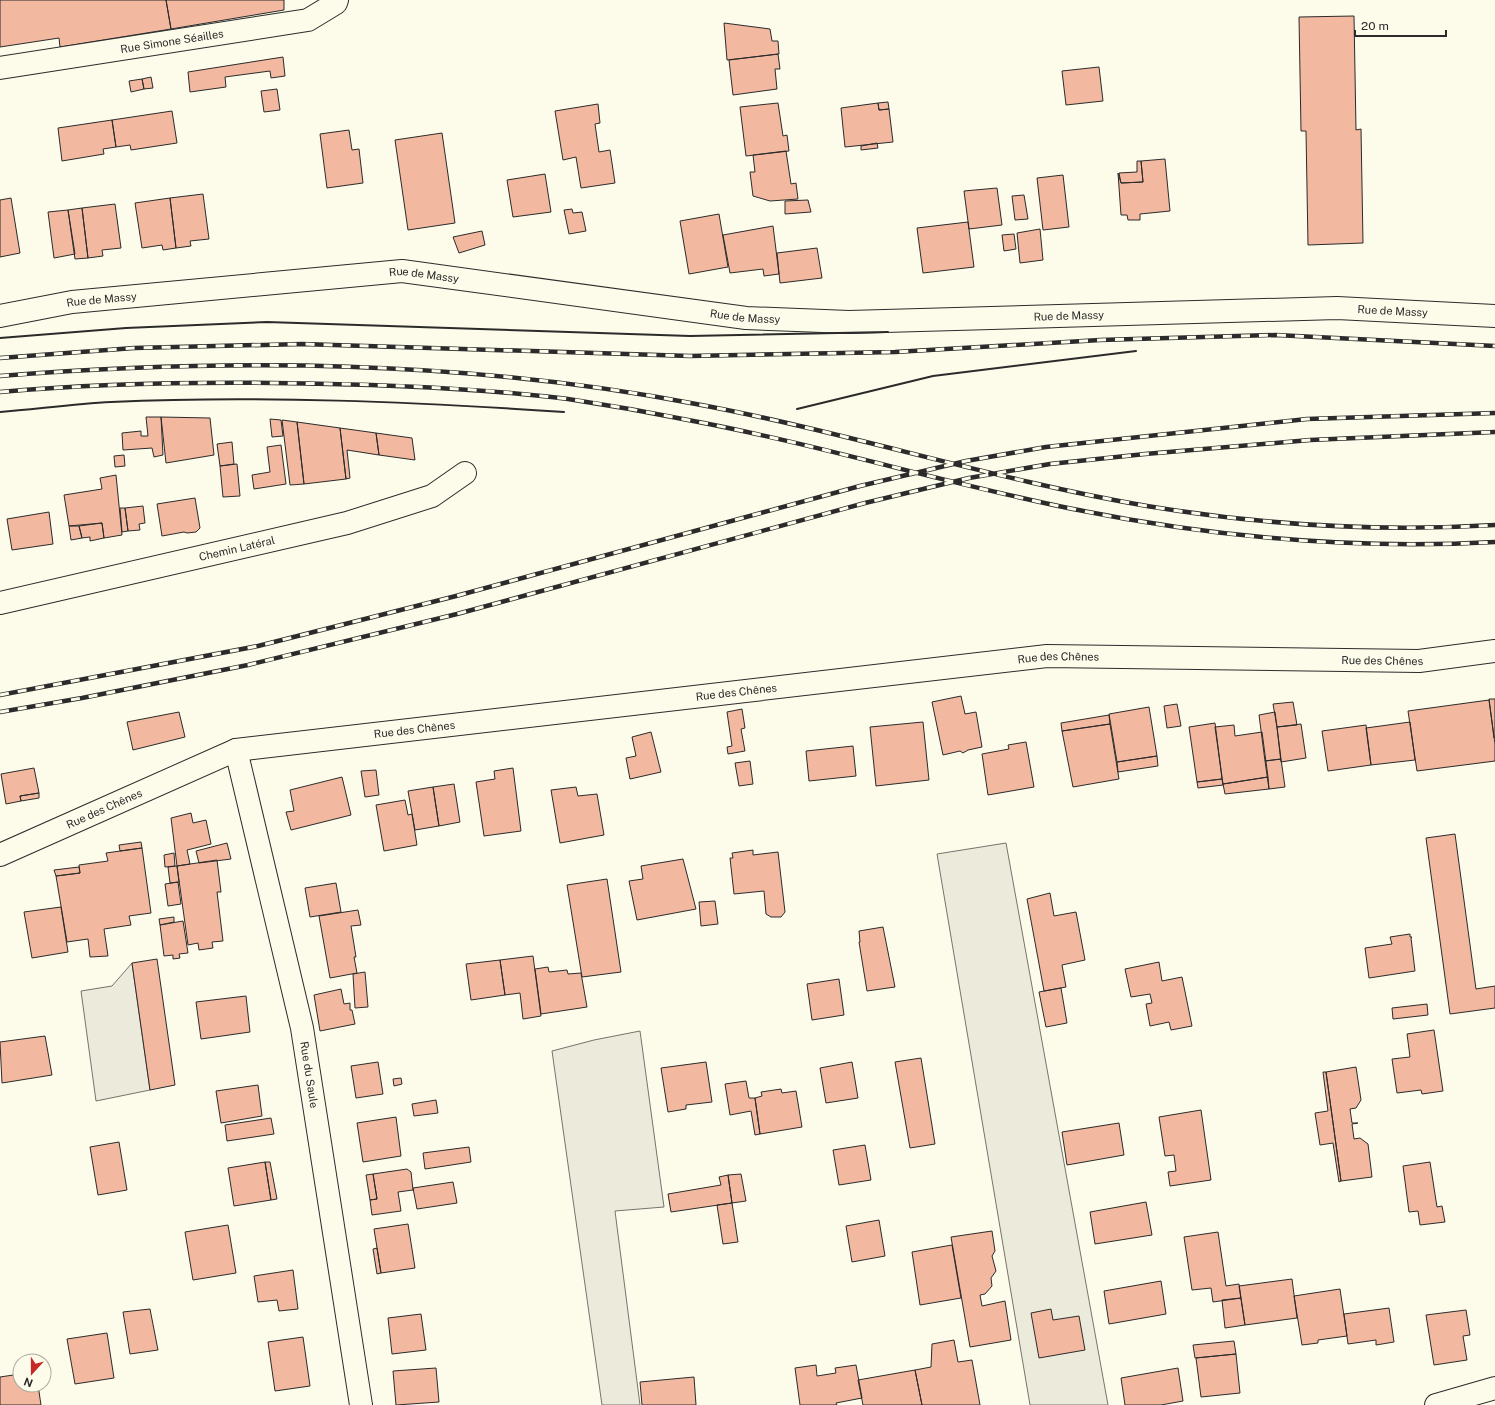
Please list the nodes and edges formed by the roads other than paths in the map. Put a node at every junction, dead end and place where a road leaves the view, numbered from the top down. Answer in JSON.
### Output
{"nodes":[{"id":1,"x":337,"y":0,"type":"edge"},
{"id":2,"x":0,"y":68,"type":"edge"},
{"id":3,"x":0,"y":316,"type":"edge"},
{"id":4,"x":1495,"y":316,"type":"edge"},
{"id":5,"x":464,"y":473,"type":"dead end"},
{"id":6,"x":0,"y":603,"type":"edge"},
{"id":7,"x":1495,"y":651,"type":"edge"},
{"id":8,"x":236,"y":750,"type":"junction"},
{"id":9,"x":0,"y":855,"type":"edge"},
{"id":10,"x":1495,"y":1388,"type":"edge"},
{"id":11,"x":360,"y":1405,"type":"edge"},
{"id":12,"x":1436,"y":1405,"type":"edge"}],
"edges":[{"from":1,"to":2,"type":"street","name":"Rue Simone Séailles"},
{"from":3,"to":4,"type":"street","name":"Rue de Massy"},
{"from":5,"to":6,"type":"street","name":"Chemin Latéral"},
{"from":7,"to":8,"type":"street","name":"Rue des Chênes"},
{"from":8,"to":9,"type":"street","name":"Rue des Chênes"},
{"from":8,"to":11,"type":"street","name":"Rue du Saule"},
{"from":10,"to":12,"type":"street"}]}
